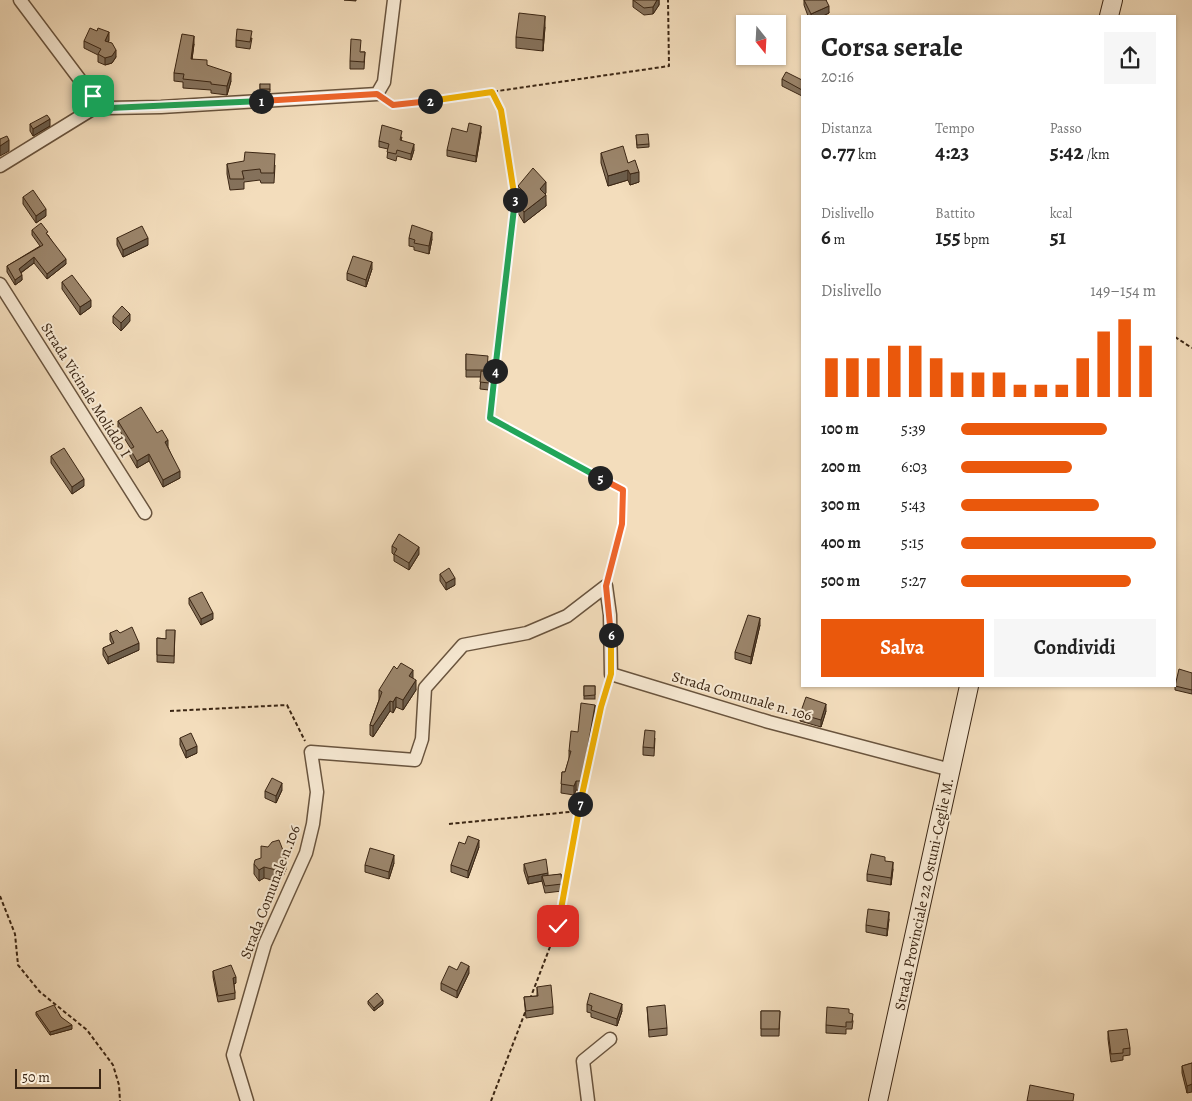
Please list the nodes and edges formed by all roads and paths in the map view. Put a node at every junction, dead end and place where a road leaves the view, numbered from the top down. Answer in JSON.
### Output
{"nodes":[{"id":1,"x":20,"y":0,"type":"edge"},
{"id":2,"x":394,"y":0,"type":"edge"},
{"id":3,"x":668,"y":0,"type":"edge"},
{"id":4,"x":1113,"y":0,"type":"edge"},
{"id":5,"x":1109,"y":15,"type":"edge"},
{"id":6,"x":492,"y":92,"type":"junction"},
{"id":7,"x":377,"y":94,"type":"junction"},
{"id":8,"x":100,"y":105,"type":"junction"},
{"id":9,"x":0,"y":166,"type":"edge"},
{"id":10,"x":0,"y":284,"type":"edge"},
{"id":11,"x":1176,"y":337,"type":"edge"},
{"id":12,"x":1192,"y":348,"type":"edge"},
{"id":13,"x":145,"y":513,"type":"dead end"},
{"id":14,"x":606,"y":586,"type":"junction"},
{"id":15,"x":611,"y":674,"type":"junction"},
{"id":16,"x":969,"y":687,"type":"edge"},
{"id":17,"x":170,"y":711,"type":"dead end"},
{"id":18,"x":311,"y":752,"type":"junction"},
{"id":19,"x":951,"y":770,"type":"junction"},
{"id":20,"x":579,"y":811,"type":"junction"},
{"id":21,"x":449,"y":824,"type":"dead end"},
{"id":22,"x":0,"y":896,"type":"edge"},
{"id":23,"x":530,"y":1000,"type":"edge"},
{"id":24,"x":526,"y":1009,"type":"edge"},
{"id":25,"x":610,"y":1039,"type":"dead end"},
{"id":26,"x":120,"y":1101,"type":"edge"},
{"id":27,"x":247,"y":1101,"type":"edge"},
{"id":28,"x":491,"y":1101,"type":"edge"},
{"id":29,"x":588,"y":1101,"type":"edge"},
{"id":30,"x":878,"y":1101,"type":"edge"}],
"edges":[{"from":1,"to":8,"type":"street"},
{"from":2,"to":7,"type":"street"},
{"from":3,"to":6,"type":"path"},
{"from":4,"to":5,"type":"main road"},
{"from":6,"to":7,"type":"path"},
{"from":6,"to":14,"type":"path"},
{"from":7,"to":8,"type":"street"},
{"from":8,"to":9,"type":"street"},
{"from":10,"to":13,"type":"street","name":"Strada Vicinale Moliddo I"},
{"from":11,"to":12,"type":"path"},
{"from":14,"to":15,"type":"street"},
{"from":14,"to":18,"type":"street"},
{"from":15,"to":19,"type":"street","name":"Strada Comunale n. 106"},
{"from":15,"to":20,"type":"path"},
{"from":16,"to":19,"type":"main road","name":"Strada Provinciale 22 Ostuni-Ceglie M."},
{"from":17,"to":18,"type":"path"},
{"from":18,"to":27,"type":"street","name":"Strada Comunale n.106"},
{"from":19,"to":30,"type":"main road","name":"Strada Provinciale 22 Ostuni-Ceglie M."},
{"from":20,"to":21,"type":"path"},
{"from":20,"to":23,"type":"path"},
{"from":22,"to":26,"type":"path"},
{"from":24,"to":28,"type":"path"},
{"from":25,"to":29,"type":"street"}]}
